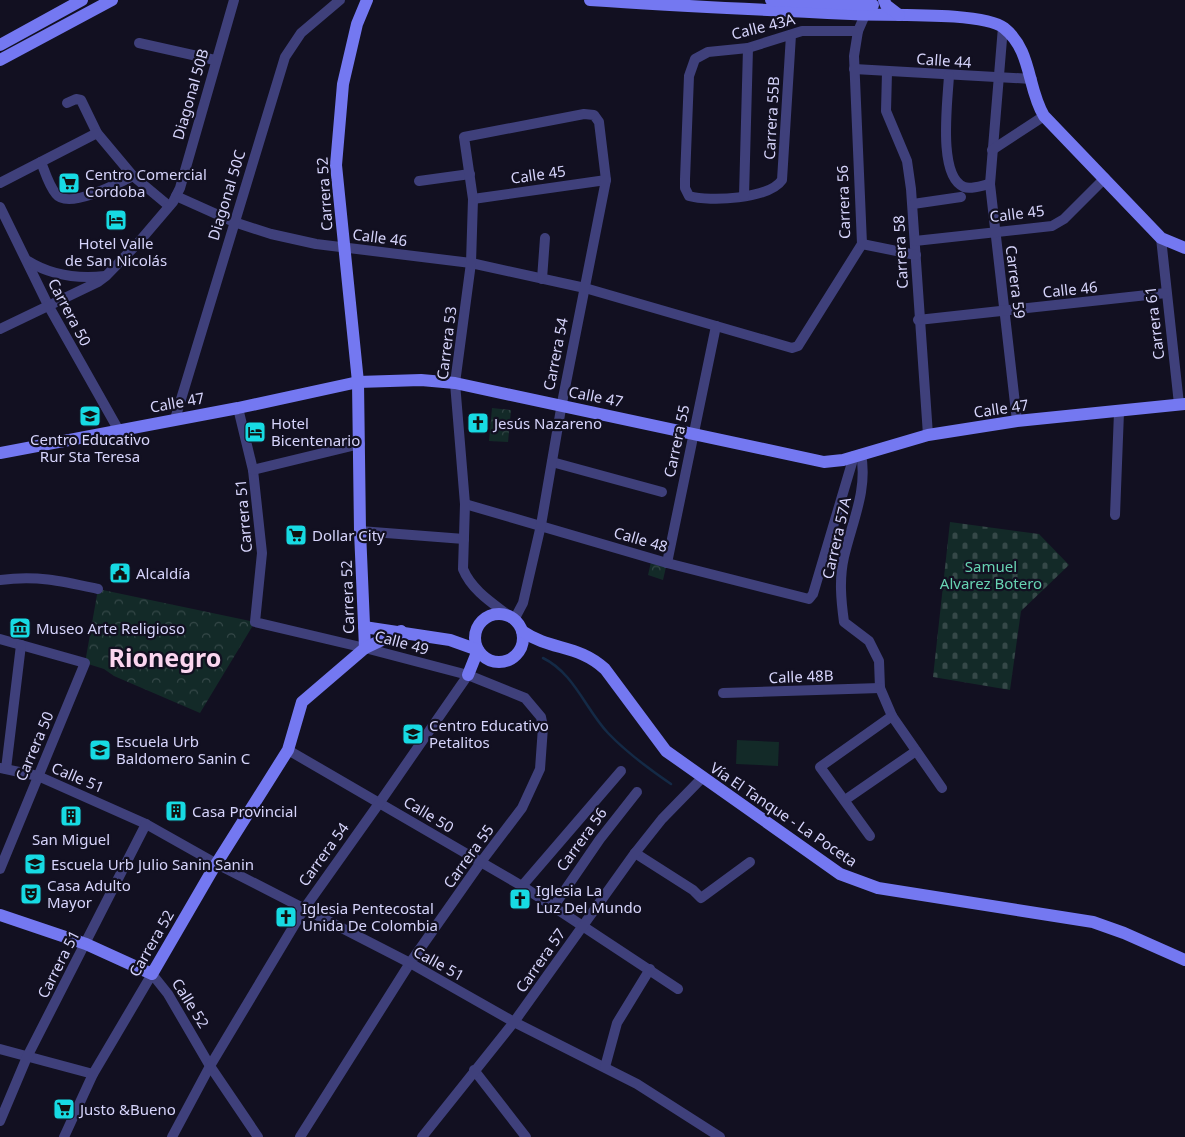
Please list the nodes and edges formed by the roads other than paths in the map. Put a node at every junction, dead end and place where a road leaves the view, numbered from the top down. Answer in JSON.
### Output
{"nodes":[{"id":1,"x":82,"y":0,"type":"edge"},
{"id":2,"x":112,"y":0,"type":"edge"},
{"id":3,"x":234,"y":0,"type":"edge"},
{"id":4,"x":340,"y":0,"type":"edge"},
{"id":5,"x":367,"y":0,"type":"edge"},
{"id":6,"x":590,"y":0,"type":"edge"},
{"id":7,"x":770,"y":0,"type":"edge"},
{"id":8,"x":833,"y":2,"type":"edge"},
{"id":9,"x":870,"y":4,"type":"edge"},
{"id":10,"x":900,"y":15,"type":"junction"},
{"id":11,"x":1003,"y":27,"type":"junction"},
{"id":12,"x":858,"y":32,"type":"junction"},
{"id":13,"x":791,"y":36,"type":"junction"},
{"id":14,"x":139,"y":43,"type":"dead end"},
{"id":15,"x":0,"y":45,"type":"edge"},
{"id":16,"x":748,"y":48,"type":"junction"},
{"id":17,"x":0,"y":60,"type":"edge"},
{"id":18,"x":215,"y":60,"type":"junction"},
{"id":19,"x":854,"y":69,"type":"junction"},
{"id":20,"x":887,"y":72,"type":"junction"},
{"id":21,"x":949,"y":75,"type":"junction"},
{"id":22,"x":998,"y":79,"type":"junction"},
{"id":23,"x":1032,"y":79,"type":"junction"},
{"id":24,"x":67,"y":103,"type":"dead end"},
{"id":25,"x":1044,"y":116,"type":"junction"},
{"id":26,"x":599,"y":122,"type":"joint"},
{"id":27,"x":97,"y":133,"type":"junction"},
{"id":28,"x":992,"y":150,"type":"junction"},
{"id":29,"x":41,"y":162,"type":"junction"},
{"id":30,"x":470,"y":174,"type":"junction"},
{"id":31,"x":133,"y":176,"type":"junction"},
{"id":32,"x":1105,"y":178,"type":"junction"},
{"id":33,"x":606,"y":180,"type":"junction"},
{"id":34,"x":419,"y":181,"type":"dead end"},
{"id":35,"x":0,"y":183,"type":"edge"},
{"id":36,"x":990,"y":184,"type":"junction"},
{"id":37,"x":176,"y":196,"type":"junction"},
{"id":38,"x":744,"y":196,"type":"junction"},
{"id":39,"x":961,"y":197,"type":"dead end"},
{"id":40,"x":474,"y":199,"type":"junction"},
{"id":41,"x":913,"y":204,"type":"junction"},
{"id":42,"x":169,"y":206,"type":"junction"},
{"id":43,"x":0,"y":207,"type":"edge"},
{"id":44,"x":234,"y":222,"type":"junction"},
{"id":45,"x":995,"y":232,"type":"junction"},
{"id":46,"x":545,"y":238,"type":"dead end"},
{"id":47,"x":1161,"y":238,"type":"junction"},
{"id":48,"x":915,"y":241,"type":"junction"},
{"id":49,"x":862,"y":244,"type":"junction"},
{"id":50,"x":344,"y":248,"type":"junction"},
{"id":51,"x":1185,"y":248,"type":"edge"},
{"id":52,"x":916,"y":255,"type":"junction"},
{"id":53,"x":27,"y":261,"type":"junction"},
{"id":54,"x":471,"y":263,"type":"junction"},
{"id":55,"x":106,"y":276,"type":"junction"},
{"id":56,"x":542,"y":279,"type":"junction"},
{"id":57,"x":584,"y":288,"type":"junction"},
{"id":58,"x":1166,"y":293,"type":"junction"},
{"id":59,"x":48,"y":305,"type":"junction"},
{"id":60,"x":1005,"y":311,"type":"junction"},
{"id":61,"x":918,"y":320,"type":"junction"},
{"id":62,"x":716,"y":326,"type":"junction"},
{"id":63,"x":0,"y":329,"type":"edge"},
{"id":64,"x":774,"y":344,"type":"joint"},
{"id":65,"x":358,"y":382,"type":"junction"},
{"id":66,"x":455,"y":383,"type":"junction"},
{"id":67,"x":1182,"y":404,"type":"edge"},
{"id":68,"x":561,"y":406,"type":"junction"},
{"id":69,"x":238,"y":408,"type":"junction"},
{"id":70,"x":1119,"y":412,"type":"junction"},
{"id":71,"x":175,"y":419,"type":"junction"},
{"id":72,"x":1017,"y":420,"type":"junction"},
{"id":73,"x":118,"y":429,"type":"junction"},
{"id":74,"x":692,"y":433,"type":"junction"},
{"id":75,"x":928,"y":435,"type":"junction"},
{"id":76,"x":360,"y":444,"type":"junction"},
{"id":77,"x":0,"y":453,"type":"edge"},
{"id":78,"x":856,"y":458,"type":"junction"},
{"id":79,"x":552,"y":462,"type":"junction"},
{"id":80,"x":253,"y":470,"type":"junction"},
{"id":81,"x":662,"y":492,"type":"dead end"},
{"id":82,"x":465,"y":504,"type":"junction"},
{"id":83,"x":1115,"y":515,"type":"dead end"},
{"id":84,"x":541,"y":525,"type":"junction"},
{"id":85,"x":360,"y":531,"type":"junction"},
{"id":86,"x":464,"y":540,"type":"junction"},
{"id":87,"x":667,"y":563,"type":"junction"},
{"id":88,"x":0,"y":580,"type":"edge"},
{"id":89,"x":98,"y":589,"type":"dead end"},
{"id":90,"x":514,"y":619,"type":"junction"},
{"id":91,"x":256,"y":622,"type":"joint"},
{"id":92,"x":364,"y":627,"type":"junction"},
{"id":93,"x":401,"y":631,"type":"junction"},
{"id":94,"x":522,"y":631,"type":"junction"},
{"id":95,"x":476,"y":632,"type":"junction"},
{"id":96,"x":0,"y":638,"type":"edge"},
{"id":97,"x":450,"y":640,"type":"junction"},
{"id":98,"x":21,"y":645,"type":"junction"},
{"id":99,"x":560,"y":647,"type":"junction"},
{"id":100,"x":365,"y":648,"type":"junction"},
{"id":101,"x":518,"y":653,"type":"junction"},
{"id":102,"x":482,"y":654,"type":"junction"},
{"id":103,"x":468,"y":675,"type":"junction"},
{"id":104,"x":880,"y":688,"type":"junction"},
{"id":105,"x":723,"y":693,"type":"dead end"},
{"id":106,"x":535,"y":708,"type":"joint"},
{"id":107,"x":892,"y":716,"type":"junction"},
{"id":108,"x":288,"y":750,"type":"junction"},
{"id":109,"x":916,"y":751,"type":"junction"},
{"id":110,"x":3,"y":768,"type":"edge"},
{"id":111,"x":621,"y":771,"type":"dead end"},
{"id":112,"x":38,"y":776,"type":"junction"},
{"id":113,"x":702,"y":778,"type":"junction"},
{"id":114,"x":942,"y":788,"type":"dead end"},
{"id":115,"x":637,"y":792,"type":"dead end"},
{"id":116,"x":845,"y":800,"type":"junction"},
{"id":117,"x":380,"y":802,"type":"junction"},
{"id":118,"x":146,"y":824,"type":"junction"},
{"id":119,"x":870,"y":836,"type":"dead end"},
{"id":120,"x":635,"y":853,"type":"junction"},
{"id":121,"x":480,"y":862,"type":"junction"},
{"id":122,"x":750,"y":862,"type":"dead end"},
{"id":123,"x":217,"y":864,"type":"junction"},
{"id":124,"x":0,"y":869,"type":"edge"},
{"id":125,"x":522,"y":886,"type":"junction"},
{"id":126,"x":554,"y":906,"type":"junction"},
{"id":127,"x":304,"y":909,"type":"junction"},
{"id":128,"x":0,"y":915,"type":"edge"},
{"id":129,"x":582,"y":925,"type":"junction"},
{"id":130,"x":86,"y":944,"type":"junction"},
{"id":131,"x":1185,"y":960,"type":"edge"},
{"id":132,"x":410,"y":963,"type":"junction"},
{"id":133,"x":650,"y":969,"type":"junction"},
{"id":134,"x":152,"y":974,"type":"junction"},
{"id":135,"x":678,"y":988,"type":"dead end"},
{"id":136,"x":514,"y":1022,"type":"junction"},
{"id":137,"x":0,"y":1049,"type":"edge"},
{"id":138,"x":27,"y":1057,"type":"junction"},
{"id":139,"x":210,"y":1066,"type":"junction"},
{"id":140,"x":605,"y":1067,"type":"junction"},
{"id":141,"x":474,"y":1070,"type":"junction"},
{"id":142,"x":93,"y":1074,"type":"junction"},
{"id":143,"x":0,"y":1121,"type":"edge"},
{"id":144,"x":64,"y":1137,"type":"edge"},
{"id":145,"x":172,"y":1137,"type":"edge"},
{"id":146,"x":258,"y":1137,"type":"edge"},
{"id":147,"x":300,"y":1137,"type":"edge"},
{"id":148,"x":422,"y":1137,"type":"edge"},
{"id":149,"x":526,"y":1137,"type":"edge"},
{"id":150,"x":720,"y":1137,"type":"edge"}],
"edges":[{"from":1,"to":15,"type":"street"},
{"from":2,"to":17,"type":"street"},
{"from":3,"to":18,"type":"street","name":"Diagonal 50B"},
{"from":4,"to":44,"type":"street","name":"Diagonal 50C"},
{"from":5,"to":50,"type":"street","name":"Carrera 52"},
{"from":6,"to":9,"type":"street"},
{"from":7,"to":8,"type":"street"},
{"from":8,"to":9,"type":"street"},
{"from":9,"to":10,"type":"street"},
{"from":9,"to":10,"type":"street"},
{"from":9,"to":12,"type":"street","name":"Carrera 56"},
{"from":10,"to":11,"type":"street"},
{"from":11,"to":22,"type":"street","name":"Carrera 59"},
{"from":11,"to":23,"type":"street"},
{"from":12,"to":13,"type":"street","name":"Calle 43A"},
{"from":12,"to":19,"type":"street","name":"Carrera 56"},
{"from":13,"to":16,"type":"street","name":"Calle 43A"},
{"from":13,"to":38,"type":"street","name":"Carrera 55B"},
{"from":14,"to":18,"type":"street"},
{"from":16,"to":38,"type":"street"},
{"from":16,"to":38,"type":"street","name":"Calle 43A"},
{"from":18,"to":37,"type":"street","name":"Diagonal 50B"},
{"from":19,"to":20,"type":"street","name":"Calle 44"},
{"from":19,"to":49,"type":"street","name":"Carrera 56"},
{"from":20,"to":21,"type":"street","name":"Calle 44"},
{"from":20,"to":41,"type":"street","name":"Carrera 58"},
{"from":21,"to":22,"type":"street","name":"Calle 44"},
{"from":21,"to":36,"type":"street"},
{"from":22,"to":23,"type":"street","name":"Calle 44"},
{"from":22,"to":28,"type":"street","name":"Carrera 59"},
{"from":23,"to":25,"type":"street"},
{"from":24,"to":27,"type":"street"},
{"from":25,"to":28,"type":"street"},
{"from":25,"to":32,"type":"street"},
{"from":26,"to":30,"type":"street","name":"Carrera 53"},
{"from":26,"to":33,"type":"street","name":"Carrera 54"},
{"from":27,"to":29,"type":"street"},
{"from":27,"to":31,"type":"street"},
{"from":28,"to":36,"type":"street","name":"Carrera 59"},
{"from":29,"to":31,"type":"street"},
{"from":29,"to":35,"type":"street"},
{"from":30,"to":34,"type":"street"},
{"from":30,"to":40,"type":"street","name":"Carrera 53"},
{"from":31,"to":42,"type":"street"},
{"from":32,"to":45,"type":"street","name":"Calle 45"},
{"from":32,"to":47,"type":"street"},
{"from":33,"to":40,"type":"street","name":"Calle 45"},
{"from":33,"to":57,"type":"street","name":"Carrera 54"},
{"from":36,"to":45,"type":"street","name":"Carrera 59"},
{"from":37,"to":42,"type":"street"},
{"from":37,"to":44,"type":"street","name":"Calle 46"},
{"from":39,"to":41,"type":"street"},
{"from":40,"to":54,"type":"street","name":"Carrera 53"},
{"from":41,"to":48,"type":"street","name":"Carrera 58"},
{"from":42,"to":55,"type":"street"},
{"from":43,"to":53,"type":"street","name":"Carrera 50"},
{"from":44,"to":50,"type":"street","name":"Calle 46"},
{"from":44,"to":71,"type":"street","name":"Diagonal 50C"},
{"from":45,"to":48,"type":"street","name":"Calle 45"},
{"from":45,"to":60,"type":"street","name":"Carrera 59"},
{"from":46,"to":56,"type":"street"},
{"from":47,"to":51,"type":"street"},
{"from":47,"to":58,"type":"street","name":"Carrera 61"},
{"from":48,"to":52,"type":"street","name":"Carrera 58"},
{"from":49,"to":52,"type":"street"},
{"from":49,"to":64,"type":"street","name":"Carrera 56"},
{"from":50,"to":54,"type":"street","name":"Calle 46"},
{"from":50,"to":65,"type":"street","name":"Carrera 52"},
{"from":52,"to":61,"type":"street","name":"Carrera 58"},
{"from":53,"to":55,"type":"street"},
{"from":53,"to":59,"type":"street","name":"Carrera 50"},
{"from":54,"to":56,"type":"street","name":"Calle 46"},
{"from":54,"to":66,"type":"street","name":"Carrera 53"},
{"from":55,"to":59,"type":"street"},
{"from":56,"to":57,"type":"street","name":"Calle 46"},
{"from":57,"to":62,"type":"street","name":"Calle 46"},
{"from":57,"to":68,"type":"street","name":"Carrera 54"},
{"from":58,"to":60,"type":"street","name":"Calle 46"},
{"from":58,"to":67,"type":"street","name":"Carrera 61"},
{"from":59,"to":63,"type":"street"},
{"from":59,"to":73,"type":"street","name":"Carrera 50"},
{"from":60,"to":61,"type":"street","name":"Calle 46"},
{"from":60,"to":72,"type":"street","name":"Carrera 59"},
{"from":61,"to":75,"type":"street","name":"Carrera 58"},
{"from":62,"to":64,"type":"street","name":"Calle 46"},
{"from":62,"to":74,"type":"street","name":"Carrera 55"},
{"from":65,"to":66,"type":"street","name":"Calle 47"},
{"from":65,"to":69,"type":"street","name":"Calle 47"},
{"from":65,"to":76,"type":"street","name":"Carrera 52"},
{"from":66,"to":68,"type":"street","name":"Calle 47"},
{"from":66,"to":82,"type":"street","name":"Carrera 53"},
{"from":67,"to":70,"type":"street","name":"Calle 47"},
{"from":68,"to":74,"type":"street","name":"Calle 47"},
{"from":68,"to":79,"type":"street","name":"Carrera 54"},
{"from":69,"to":71,"type":"street","name":"Calle 47"},
{"from":69,"to":80,"type":"street","name":"Carrera 51"},
{"from":70,"to":72,"type":"street","name":"Calle 47"},
{"from":70,"to":83,"type":"street"},
{"from":71,"to":73,"type":"street","name":"Calle 47"},
{"from":72,"to":75,"type":"street","name":"Calle 47"},
{"from":73,"to":77,"type":"street","name":"Calle 47"},
{"from":74,"to":78,"type":"street","name":"Calle 47"},
{"from":74,"to":87,"type":"street","name":"Carrera 55"},
{"from":75,"to":78,"type":"street","name":"Calle 47"},
{"from":76,"to":80,"type":"street"},
{"from":76,"to":85,"type":"street","name":"Carrera 52"},
{"from":78,"to":87,"type":"street","name":"Calle 48"},
{"from":78,"to":104,"type":"street","name":"Carrera 57A"},
{"from":79,"to":81,"type":"street"},
{"from":79,"to":84,"type":"street","name":"Carrera 54"},
{"from":80,"to":91,"type":"street","name":"Carrera 51"},
{"from":82,"to":84,"type":"street","name":"Calle 48"},
{"from":82,"to":86,"type":"street","name":"Carrera 53"},
{"from":84,"to":87,"type":"street","name":"Calle 48"},
{"from":84,"to":90,"type":"street","name":"Carrera 54"},
{"from":85,"to":86,"type":"street"},
{"from":85,"to":92,"type":"street","name":"Carrera 52"},
{"from":86,"to":90,"type":"street","name":"Carrera 53"},
{"from":88,"to":89,"type":"street"},
{"from":90,"to":94,"type":"street"},
{"from":90,"to":95,"type":"street"},
{"from":91,"to":100,"type":"street","name":"Calle 49"},
{"from":92,"to":93,"type":"street"},
{"from":92,"to":100,"type":"street","name":"Carrera 52"},
{"from":93,"to":97,"type":"street"},
{"from":93,"to":100,"type":"street"},
{"from":94,"to":99,"type":"street","name":"Vía El Tanque - La Poceta"},
{"from":94,"to":101,"type":"street"},
{"from":95,"to":97,"type":"street"},
{"from":95,"to":102,"type":"street"},
{"from":96,"to":98,"type":"street"},
{"from":97,"to":102,"type":"street"},
{"from":98,"to":110,"type":"street"},
{"from":98,"to":112,"type":"street","name":"Carrera 50"},
{"from":99,"to":101,"type":"street","name":"Vía El Tanque - La Poceta"},
{"from":99,"to":113,"type":"street","name":"Vía El Tanque - La Poceta"},
{"from":100,"to":103,"type":"street","name":"Calle 49"},
{"from":100,"to":108,"type":"street","name":"Carrera 52"},
{"from":101,"to":102,"type":"street"},
{"from":102,"to":103,"type":"street","name":"Carrera 54"},
{"from":103,"to":106,"type":"street","name":"Calle 49"},
{"from":103,"to":117,"type":"street","name":"Carrera 54"},
{"from":104,"to":105,"type":"street","name":"Calle 48B"},
{"from":104,"to":107,"type":"street","name":"Carrera 57A"},
{"from":106,"to":121,"type":"street","name":"Carrera 55"},
{"from":107,"to":109,"type":"street"},
{"from":107,"to":116,"type":"street"},
{"from":108,"to":117,"type":"street","name":"Calle 50"},
{"from":108,"to":123,"type":"street","name":"Carrera 52"},
{"from":109,"to":114,"type":"street"},
{"from":109,"to":116,"type":"street"},
{"from":110,"to":112,"type":"street","name":"Calle 51"},
{"from":111,"to":125,"type":"street"},
{"from":112,"to":118,"type":"street","name":"Calle 51"},
{"from":112,"to":124,"type":"street","name":"Carrera 50"},
{"from":113,"to":120,"type":"street","name":"Carrera 57"},
{"from":113,"to":131,"type":"street","name":"Vía El Tanque - La Poceta"},
{"from":115,"to":126,"type":"street","name":"Carrera 56"},
{"from":116,"to":119,"type":"street"},
{"from":117,"to":121,"type":"street","name":"Calle 50"},
{"from":117,"to":127,"type":"street","name":"Carrera 54"},
{"from":118,"to":123,"type":"street","name":"Calle 51"},
{"from":118,"to":130,"type":"street","name":"Carrera 51"},
{"from":120,"to":122,"type":"street"},
{"from":120,"to":129,"type":"street","name":"Carrera 57"},
{"from":121,"to":125,"type":"street","name":"Calle 50"},
{"from":121,"to":132,"type":"street","name":"Carrera 55"},
{"from":123,"to":127,"type":"street","name":"Calle 51"},
{"from":123,"to":134,"type":"street","name":"Carrera 52"},
{"from":125,"to":126,"type":"street","name":"Calle 50"},
{"from":126,"to":129,"type":"street","name":"Calle 50"},
{"from":127,"to":132,"type":"street","name":"Calle 51"},
{"from":127,"to":139,"type":"street","name":"Carrera 54"},
{"from":128,"to":130,"type":"street","name":"Calle 52"},
{"from":129,"to":133,"type":"street","name":"Calle 50"},
{"from":129,"to":136,"type":"street","name":"Carrera 57"},
{"from":130,"to":134,"type":"street","name":"Calle 52"},
{"from":130,"to":138,"type":"street","name":"Carrera 51"},
{"from":132,"to":136,"type":"street","name":"Calle 51"},
{"from":132,"to":147,"type":"street","name":"Carrera 55"},
{"from":133,"to":135,"type":"street","name":"Calle 50"},
{"from":133,"to":140,"type":"street"},
{"from":134,"to":139,"type":"street","name":"Calle 52"},
{"from":134,"to":142,"type":"street","name":"Carrera 52"},
{"from":136,"to":140,"type":"street","name":"Calle 51"},
{"from":136,"to":141,"type":"street","name":"Carrera 57"},
{"from":137,"to":138,"type":"street"},
{"from":138,"to":142,"type":"street"},
{"from":138,"to":143,"type":"street","name":"Carrera 51"},
{"from":139,"to":145,"type":"street","name":"Carrera 54"},
{"from":139,"to":146,"type":"street","name":"Calle 52"},
{"from":140,"to":150,"type":"street","name":"Calle 51"},
{"from":141,"to":148,"type":"street","name":"Carrera 57"},
{"from":141,"to":149,"type":"street"},
{"from":142,"to":144,"type":"street","name":"Carrera 52"}]}
